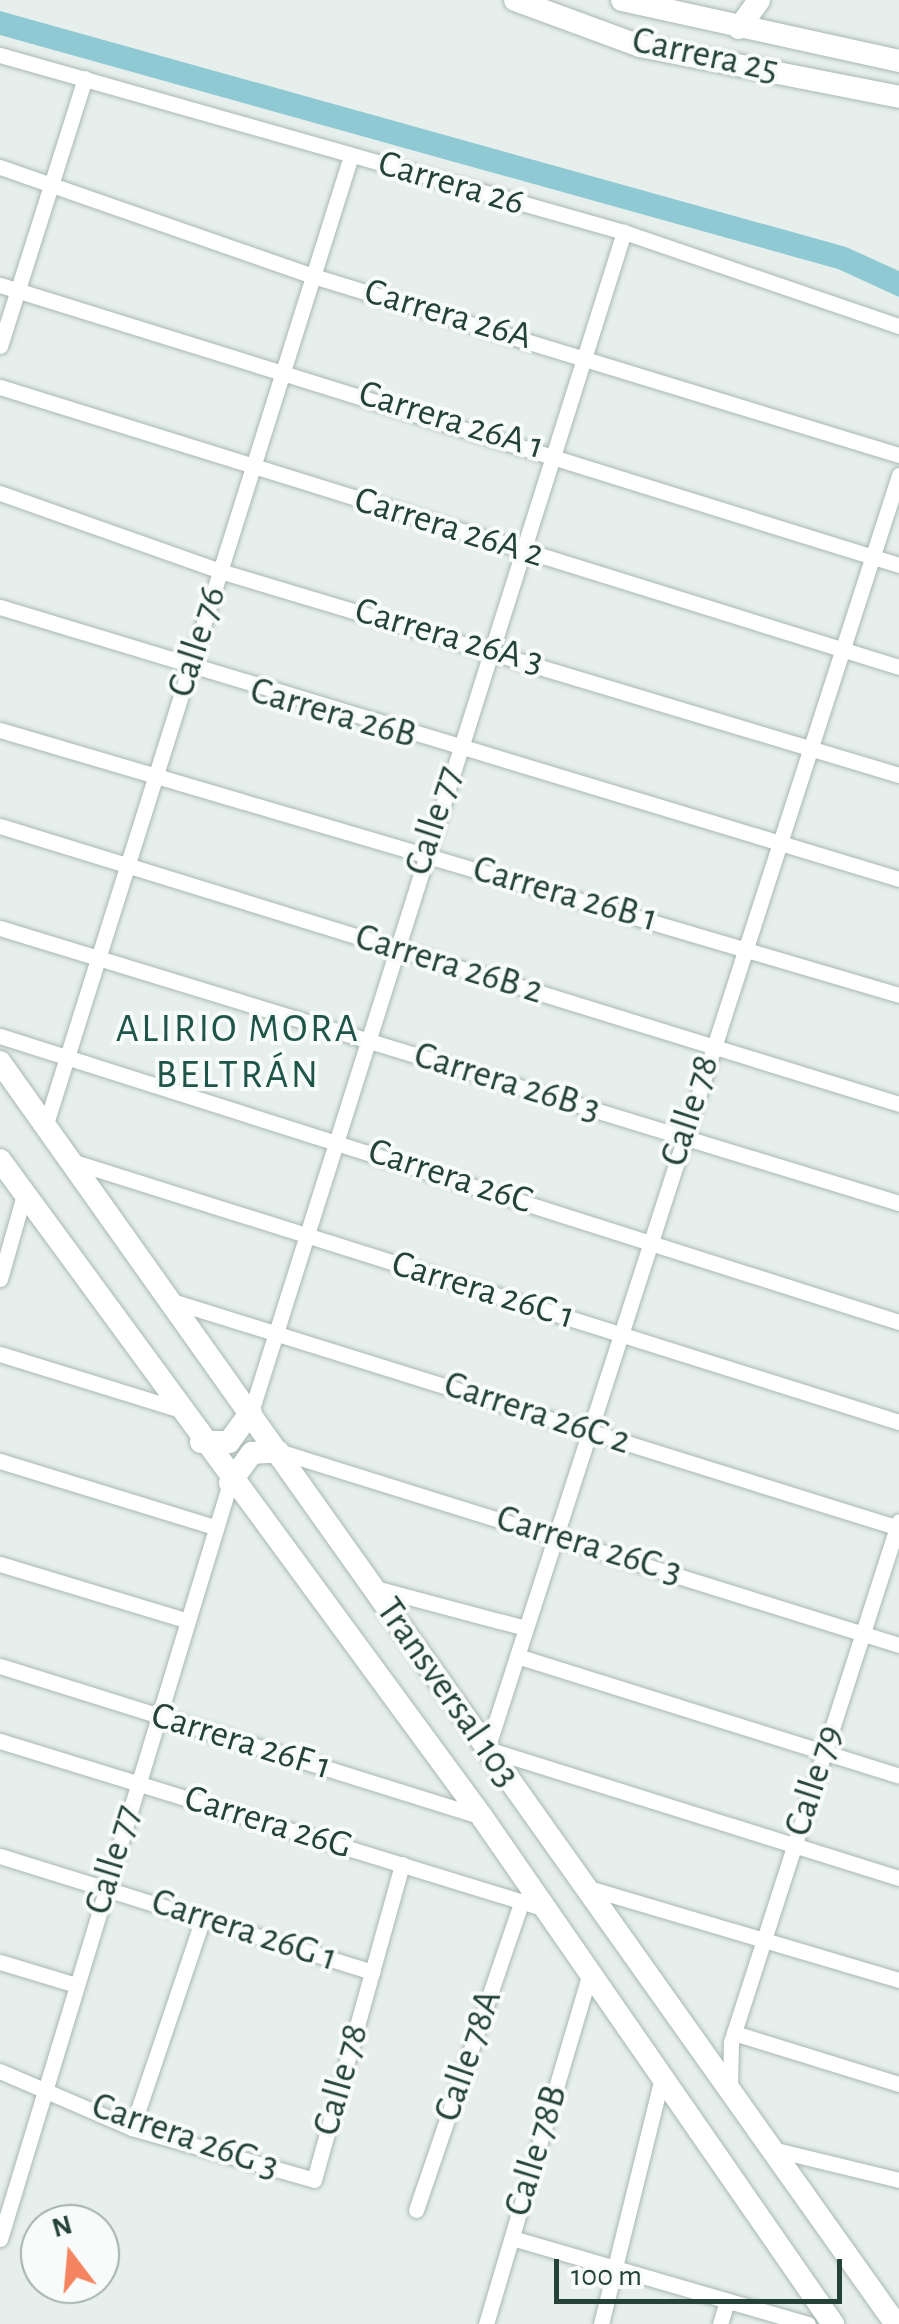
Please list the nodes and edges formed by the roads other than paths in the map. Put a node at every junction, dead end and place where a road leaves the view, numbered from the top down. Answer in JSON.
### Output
{"nodes":[{"id":1,"x":515,"y":0,"type":"edge"},
{"id":2,"x":622,"y":0,"type":"edge"},
{"id":3,"x":759,"y":0,"type":"edge"},
{"id":4,"x":739,"y":28,"type":"junction"},
{"id":5,"x":0,"y":55,"type":"edge"},
{"id":6,"x":899,"y":61,"type":"edge"},
{"id":7,"x":85,"y":78,"type":"junction"},
{"id":8,"x":899,"y":96,"type":"edge"},
{"id":9,"x":351,"y":156,"type":"junction"},
{"id":10,"x":0,"y":167,"type":"edge"},
{"id":11,"x":52,"y":183,"type":"junction"},
{"id":12,"x":624,"y":232,"type":"junction"},
{"id":13,"x":313,"y":276,"type":"junction"},
{"id":14,"x":0,"y":285,"type":"edge"},
{"id":15,"x":18,"y":291,"type":"junction"},
{"id":16,"x":899,"y":326,"type":"edge"},
{"id":17,"x":0,"y":346,"type":"edge"},
{"id":18,"x":584,"y":355,"type":"junction"},
{"id":19,"x":283,"y":370,"type":"junction"},
{"id":20,"x":0,"y":387,"type":"edge"},
{"id":21,"x":554,"y":452,"type":"junction"},
{"id":22,"x":899,"y":455,"type":"edge"},
{"id":23,"x":253,"y":467,"type":"junction"},
{"id":24,"x":899,"y":475,"type":"edge"},
{"id":25,"x":0,"y":493,"type":"edge"},
{"id":26,"x":522,"y":550,"type":"junction"},
{"id":27,"x":870,"y":555,"type":"junction"},
{"id":28,"x":899,"y":564,"type":"edge"},
{"id":29,"x":220,"y":571,"type":"junction"},
{"id":30,"x":0,"y":607,"type":"edge"},
{"id":31,"x":490,"y":648,"type":"junction"},
{"id":32,"x":839,"y":649,"type":"junction"},
{"id":33,"x":899,"y":667,"type":"edge"},
{"id":34,"x":188,"y":671,"type":"junction"},
{"id":35,"x":0,"y":730,"type":"edge"},
{"id":36,"x":809,"y":748,"type":"junction"},
{"id":37,"x":458,"y":751,"type":"junction"},
{"id":38,"x":899,"y":775,"type":"edge"},
{"id":39,"x":155,"y":779,"type":"junction"},
{"id":40,"x":0,"y":826,"type":"edge"},
{"id":41,"x":777,"y":842,"type":"junction"},
{"id":42,"x":424,"y":856,"type":"junction"},
{"id":43,"x":128,"y":866,"type":"junction"},
{"id":44,"x":899,"y":879,"type":"edge"},
{"id":45,"x":0,"y":928,"type":"edge"},
{"id":46,"x":748,"y":946,"type":"junction"},
{"id":47,"x":394,"y":948,"type":"junction"},
{"id":48,"x":98,"y":958,"type":"junction"},
{"id":49,"x":899,"y":995,"type":"edge"},
{"id":50,"x":0,"y":1036,"type":"edge"},
{"id":51,"x":365,"y":1040,"type":"junction"},
{"id":52,"x":712,"y":1046,"type":"junction"},
{"id":53,"x":66,"y":1061,"type":"junction"},
{"id":54,"x":0,"y":1062,"type":"edge"},
{"id":55,"x":899,"y":1104,"type":"edge"},
{"id":56,"x":45,"y":1127,"type":"junction"},
{"id":57,"x":683,"y":1137,"type":"junction"},
{"id":58,"x":333,"y":1139,"type":"junction"},
{"id":59,"x":0,"y":1160,"type":"edge"},
{"id":60,"x":68,"y":1160,"type":"junction"},
{"id":61,"x":24,"y":1195,"type":"junction"},
{"id":62,"x":899,"y":1203,"type":"edge"},
{"id":63,"x":302,"y":1234,"type":"junction"},
{"id":64,"x":648,"y":1240,"type":"junction"},
{"id":65,"x":4,"y":1254,"type":"edge"},
{"id":66,"x":0,"y":1279,"type":"edge"},
{"id":67,"x":175,"y":1302,"type":"junction"},
{"id":68,"x":899,"y":1322,"type":"edge"},
{"id":69,"x":272,"y":1330,"type":"junction"},
{"id":70,"x":619,"y":1334,"type":"junction"},
{"id":71,"x":0,"y":1354,"type":"edge"},
{"id":72,"x":178,"y":1409,"type":"junction"},
{"id":73,"x":251,"y":1412,"type":"junction"},
{"id":74,"x":899,"y":1422,"type":"edge"},
{"id":75,"x":589,"y":1430,"type":"junction"},
{"id":76,"x":201,"y":1442,"type":"junction"},
{"id":77,"x":278,"y":1451,"type":"junction"},
{"id":78,"x":0,"y":1461,"type":"edge"},
{"id":79,"x":230,"y":1482,"type":"junction"},
{"id":80,"x":898,"y":1526,"type":"edge"},
{"id":81,"x":214,"y":1527,"type":"junction"},
{"id":82,"x":556,"y":1535,"type":"junction"},
{"id":83,"x":0,"y":1564,"type":"edge"},
{"id":84,"x":372,"y":1588,"type":"junction"},
{"id":85,"x":186,"y":1620,"type":"junction"},
{"id":86,"x":526,"y":1628,"type":"junction"},
{"id":87,"x":862,"y":1633,"type":"junction"},
{"id":88,"x":899,"y":1644,"type":"edge"},
{"id":89,"x":517,"y":1656,"type":"junction"},
{"id":90,"x":0,"y":1666,"type":"edge"},
{"id":91,"x":157,"y":1716,"type":"junction"},
{"id":92,"x":0,"y":1741,"type":"edge"},
{"id":93,"x":487,"y":1749,"type":"junction"},
{"id":94,"x":824,"y":1752,"type":"junction"},
{"id":95,"x":899,"y":1776,"type":"edge"},
{"id":96,"x":137,"y":1783,"type":"junction"},
{"id":97,"x":482,"y":1818,"type":"junction"},
{"id":98,"x":794,"y":1845,"type":"junction"},
{"id":99,"x":0,"y":1856,"type":"edge"},
{"id":100,"x":402,"y":1864,"type":"junction"},
{"id":101,"x":899,"y":1878,"type":"edge"},
{"id":102,"x":106,"y":1886,"type":"junction"},
{"id":103,"x":585,"y":1887,"type":"junction"},
{"id":104,"x":529,"y":1904,"type":"junction"},
{"id":105,"x":204,"y":1918,"type":"junction"},
{"id":106,"x":764,"y":1938,"type":"junction"},
{"id":107,"x":0,"y":1962,"type":"edge"},
{"id":108,"x":372,"y":1972,"type":"junction"},
{"id":109,"x":588,"y":1979,"type":"junction"},
{"id":110,"x":899,"y":1980,"type":"edge"},
{"id":111,"x":76,"y":1986,"type":"junction"},
{"id":112,"x":732,"y":2037,"type":"junction"},
{"id":113,"x":700,"y":2045,"type":"junction"},
{"id":114,"x":0,"y":2071,"type":"edge"},
{"id":115,"x":662,"y":2082,"type":"junction"},
{"id":116,"x":899,"y":2084,"type":"edge"},
{"id":117,"x":46,"y":2086,"type":"junction"},
{"id":118,"x":730,"y":2086,"type":"junction"},
{"id":119,"x":132,"y":2128,"type":"junction"},
{"id":120,"x":771,"y":2149,"type":"junction"},
{"id":121,"x":0,"y":2176,"type":"edge"},
{"id":122,"x":314,"y":2180,"type":"joint"},
{"id":123,"x":899,"y":2180,"type":"edge"},
{"id":124,"x":17,"y":2182,"type":"junction"},
{"id":125,"x":416,"y":2210,"type":"dead end"},
{"id":126,"x":512,"y":2238,"type":"junction"},
{"id":127,"x":0,"y":2239,"type":"edge"},
{"id":128,"x":614,"y":2267,"type":"junction"},
{"id":129,"x":727,"y":2300,"type":"junction"},
{"id":130,"x":486,"y":2324,"type":"edge"},
{"id":131,"x":600,"y":2324,"type":"edge"},
{"id":132,"x":720,"y":2324,"type":"edge"},
{"id":133,"x":808,"y":2324,"type":"edge"},
{"id":134,"x":833,"y":2324,"type":"edge"},
{"id":135,"x":896,"y":2324,"type":"edge"}],
"edges":[{"from":1,"to":8,"type":"street","name":"Carrera 25"},
{"from":2,"to":4,"type":"street","name":"Carrera 25"},
{"from":3,"to":4,"type":"street"},
{"from":4,"to":6,"type":"street","name":"Carrera 25"},
{"from":5,"to":7,"type":"street","name":"Carrera 26"},
{"from":7,"to":9,"type":"street","name":"Carrera 26"},
{"from":7,"to":11,"type":"street"},
{"from":9,"to":12,"type":"street","name":"Carrera 26"},
{"from":9,"to":13,"type":"street","name":"Calle 76"},
{"from":10,"to":11,"type":"street","name":"Carrera 26A"},
{"from":11,"to":13,"type":"street","name":"Carrera 26A"},
{"from":11,"to":15,"type":"street"},
{"from":12,"to":16,"type":"street","name":"Carrera 26"},
{"from":12,"to":18,"type":"street","name":"Calle 77"},
{"from":13,"to":18,"type":"street","name":"Carrera 26A"},
{"from":13,"to":19,"type":"street","name":"Calle 76"},
{"from":14,"to":15,"type":"street","name":"Carrera 26A 1"},
{"from":15,"to":17,"type":"street"},
{"from":15,"to":19,"type":"street","name":"Carrera 26A 1"},
{"from":18,"to":21,"type":"street","name":"Calle 77"},
{"from":18,"to":22,"type":"street","name":"Carrera 26A"},
{"from":19,"to":21,"type":"street","name":"Carrera 26A 1"},
{"from":19,"to":23,"type":"street","name":"Calle 76"},
{"from":20,"to":23,"type":"street","name":"Carrera 26A 2"},
{"from":21,"to":26,"type":"street","name":"Calle 77"},
{"from":21,"to":27,"type":"street","name":"Carrera 26A 1"},
{"from":23,"to":26,"type":"street","name":"Carrera 26A 2"},
{"from":23,"to":29,"type":"street","name":"Calle 76"},
{"from":24,"to":27,"type":"street","name":"Calle 78"},
{"from":25,"to":29,"type":"street","name":"Carrera 26A 3"},
{"from":26,"to":31,"type":"street","name":"Calle 77"},
{"from":26,"to":32,"type":"street","name":"Carrera 26A 2"},
{"from":27,"to":28,"type":"street","name":"Carrera 26A 1"},
{"from":27,"to":32,"type":"street","name":"Calle 78"},
{"from":29,"to":31,"type":"street","name":"Carrera 26A 3"},
{"from":29,"to":34,"type":"street","name":"Calle 76"},
{"from":30,"to":34,"type":"street","name":"Carrera 26B"},
{"from":31,"to":36,"type":"street","name":"Carrera 26A 3"},
{"from":31,"to":37,"type":"street","name":"Calle 77"},
{"from":32,"to":33,"type":"street","name":"Carrera 26A 2"},
{"from":32,"to":36,"type":"street","name":"Calle 78"},
{"from":34,"to":37,"type":"street","name":"Carrera 26B"},
{"from":34,"to":39,"type":"street","name":"Calle 76"},
{"from":35,"to":39,"type":"street","name":"Carrera 26B 1"},
{"from":36,"to":38,"type":"street","name":"Carrera 26A 3"},
{"from":36,"to":41,"type":"street","name":"Calle 78"},
{"from":37,"to":41,"type":"street","name":"Carrera 26B"},
{"from":37,"to":42,"type":"street","name":"Calle 77"},
{"from":39,"to":42,"type":"street","name":"Carrera 26B 1"},
{"from":39,"to":43,"type":"street","name":"Calle 76"},
{"from":40,"to":43,"type":"street","name":"Carrera 26B 2"},
{"from":41,"to":44,"type":"street","name":"Carrera 26B"},
{"from":41,"to":46,"type":"street","name":"Calle 78"},
{"from":42,"to":46,"type":"street","name":"Carrera 26B 1"},
{"from":42,"to":47,"type":"street","name":"Calle 77"},
{"from":43,"to":47,"type":"street","name":"Carrera 26B 2"},
{"from":43,"to":48,"type":"street","name":"Calle 76"},
{"from":45,"to":48,"type":"street","name":"Carrera 26B 3"},
{"from":46,"to":49,"type":"street","name":"Carrera 26B 1"},
{"from":46,"to":52,"type":"street","name":"Calle 78"},
{"from":47,"to":51,"type":"street","name":"Calle 77"},
{"from":47,"to":52,"type":"street","name":"Carrera 26B 2"},
{"from":48,"to":51,"type":"street","name":"Carrera 26B 3"},
{"from":48,"to":53,"type":"street","name":"Calle 76"},
{"from":50,"to":53,"type":"street","name":"Carrera 26C"},
{"from":51,"to":57,"type":"street","name":"Carrera 26B 3"},
{"from":51,"to":58,"type":"street","name":"Calle 77"},
{"from":52,"to":55,"type":"street","name":"Carrera 26B 2"},
{"from":52,"to":57,"type":"street","name":"Calle 78"},
{"from":53,"to":56,"type":"street","name":"Calle 76"},
{"from":53,"to":58,"type":"street","name":"Carrera 26C"},
{"from":54,"to":56,"type":"street","name":"Transversal 103"},
{"from":56,"to":60,"type":"street","name":"Transversal 103"},
{"from":57,"to":62,"type":"street","name":"Carrera 26B 3"},
{"from":57,"to":64,"type":"street","name":"Calle 78"},
{"from":58,"to":63,"type":"street","name":"Calle 77"},
{"from":58,"to":64,"type":"street","name":"Carrera 26C"},
{"from":59,"to":61,"type":"street","name":"Transversal 103"},
{"from":60,"to":63,"type":"street","name":"Carrera 26C 1"},
{"from":60,"to":67,"type":"street","name":"Transversal 103"},
{"from":61,"to":65,"type":"street"},
{"from":61,"to":72,"type":"street","name":"Transversal 103"},
{"from":63,"to":69,"type":"street","name":"Calle 77"},
{"from":63,"to":70,"type":"street","name":"Carrera 26C 1"},
{"from":64,"to":68,"type":"street","name":"Carrera 26C"},
{"from":64,"to":70,"type":"street","name":"Calle 78"},
{"from":65,"to":66,"type":"street"},
{"from":67,"to":69,"type":"street","name":"Carrera 26C 2"},
{"from":67,"to":73,"type":"street","name":"Transversal 103"},
{"from":69,"to":73,"type":"street","name":"Calle 77"},
{"from":69,"to":75,"type":"street","name":"Carrera 26C 2"},
{"from":70,"to":74,"type":"street","name":"Carrera 26C 1"},
{"from":70,"to":75,"type":"street","name":"Calle 78"},
{"from":71,"to":72,"type":"street"},
{"from":72,"to":76,"type":"street","name":"Transversal 103"},
{"from":73,"to":76,"type":"street"},
{"from":73,"to":77,"type":"street","name":"Transversal 103"},
{"from":75,"to":80,"type":"street","name":"Carrera 26C 2"},
{"from":75,"to":82,"type":"street","name":"Calle 78"},
{"from":76,"to":79,"type":"street","name":"Transversal 103"},
{"from":77,"to":79,"type":"street"},
{"from":77,"to":82,"type":"street","name":"Carrera 26C 3"},
{"from":77,"to":84,"type":"street","name":"Transversal 103"},
{"from":78,"to":81,"type":"street"},
{"from":79,"to":81,"type":"street","name":"Calle 77"},
{"from":79,"to":97,"type":"street","name":"Transversal 103"},
{"from":80,"to":87,"type":"street","name":"Calle 79"},
{"from":81,"to":85,"type":"street","name":"Calle 77"},
{"from":82,"to":86,"type":"street","name":"Calle 78"},
{"from":82,"to":87,"type":"street","name":"Carrera 26C 3"},
{"from":83,"to":85,"type":"street"},
{"from":84,"to":86,"type":"street"},
{"from":84,"to":93,"type":"street","name":"Transversal 103"},
{"from":85,"to":91,"type":"street","name":"Calle 77"},
{"from":86,"to":89,"type":"street","name":"Calle 78"},
{"from":87,"to":88,"type":"street","name":"Carrera 26C 3"},
{"from":87,"to":94,"type":"street","name":"Calle 79"},
{"from":89,"to":93,"type":"street","name":"Calle 78"},
{"from":89,"to":94,"type":"street"},
{"from":90,"to":91,"type":"street","name":"Carrera 26F 1"},
{"from":91,"to":96,"type":"street","name":"Calle 77"},
{"from":91,"to":97,"type":"street","name":"Carrera 26F 1"},
{"from":92,"to":96,"type":"street","name":"Carrera 26G"},
{"from":93,"to":98,"type":"street"},
{"from":93,"to":103,"type":"street","name":"Transversal 103"},
{"from":94,"to":95,"type":"street"},
{"from":94,"to":98,"type":"street","name":"Calle 79"},
{"from":96,"to":100,"type":"street","name":"Carrera 26G"},
{"from":96,"to":102,"type":"street","name":"Calle 77"},
{"from":97,"to":104,"type":"street","name":"Transversal 103"},
{"from":98,"to":101,"type":"street"},
{"from":98,"to":106,"type":"street","name":"Calle 79"},
{"from":99,"to":102,"type":"street","name":"Carrera 26G 1"},
{"from":100,"to":104,"type":"street","name":"Carrera 26G"},
{"from":100,"to":108,"type":"street","name":"Calle 78"},
{"from":102,"to":105,"type":"street","name":"Carrera 26G 1"},
{"from":102,"to":111,"type":"street","name":"Calle 77"},
{"from":103,"to":106,"type":"street"},
{"from":103,"to":113,"type":"street","name":"Transversal 103"},
{"from":104,"to":109,"type":"street","name":"Transversal 103"},
{"from":104,"to":125,"type":"street","name":"Calle 78A"},
{"from":105,"to":108,"type":"street","name":"Carrera 26G 1"},
{"from":105,"to":119,"type":"street"},
{"from":106,"to":110,"type":"street"},
{"from":106,"to":112,"type":"street","name":"Calle 79"},
{"from":107,"to":111,"type":"street"},
{"from":108,"to":122,"type":"street","name":"Calle 78"},
{"from":109,"to":115,"type":"street","name":"Transversal 103"},
{"from":109,"to":126,"type":"street","name":"Calle 78B"},
{"from":111,"to":117,"type":"street","name":"Calle 77"},
{"from":112,"to":113,"type":"street"},
{"from":112,"to":116,"type":"street"},
{"from":112,"to":118,"type":"street","name":"Calle 79"},
{"from":113,"to":118,"type":"street","name":"Transversal 103"},
{"from":114,"to":117,"type":"street","name":"Carrera 26G 3"},
{"from":115,"to":128,"type":"street"},
{"from":115,"to":134,"type":"street","name":"Transversal 103"},
{"from":117,"to":119,"type":"street","name":"Carrera 26G 3"},
{"from":117,"to":124,"type":"street","name":"Calle 77"},
{"from":118,"to":120,"type":"street","name":"Transversal 103"},
{"from":119,"to":122,"type":"street","name":"Carrera 26G 3"},
{"from":120,"to":123,"type":"street"},
{"from":120,"to":135,"type":"street","name":"Transversal 103"},
{"from":121,"to":124,"type":"street"},
{"from":124,"to":127,"type":"street","name":"Calle 77"},
{"from":126,"to":128,"type":"street"},
{"from":126,"to":130,"type":"street","name":"Calle 78B"},
{"from":128,"to":129,"type":"street"},
{"from":128,"to":131,"type":"street"},
{"from":129,"to":132,"type":"street"},
{"from":129,"to":133,"type":"street"}]}
